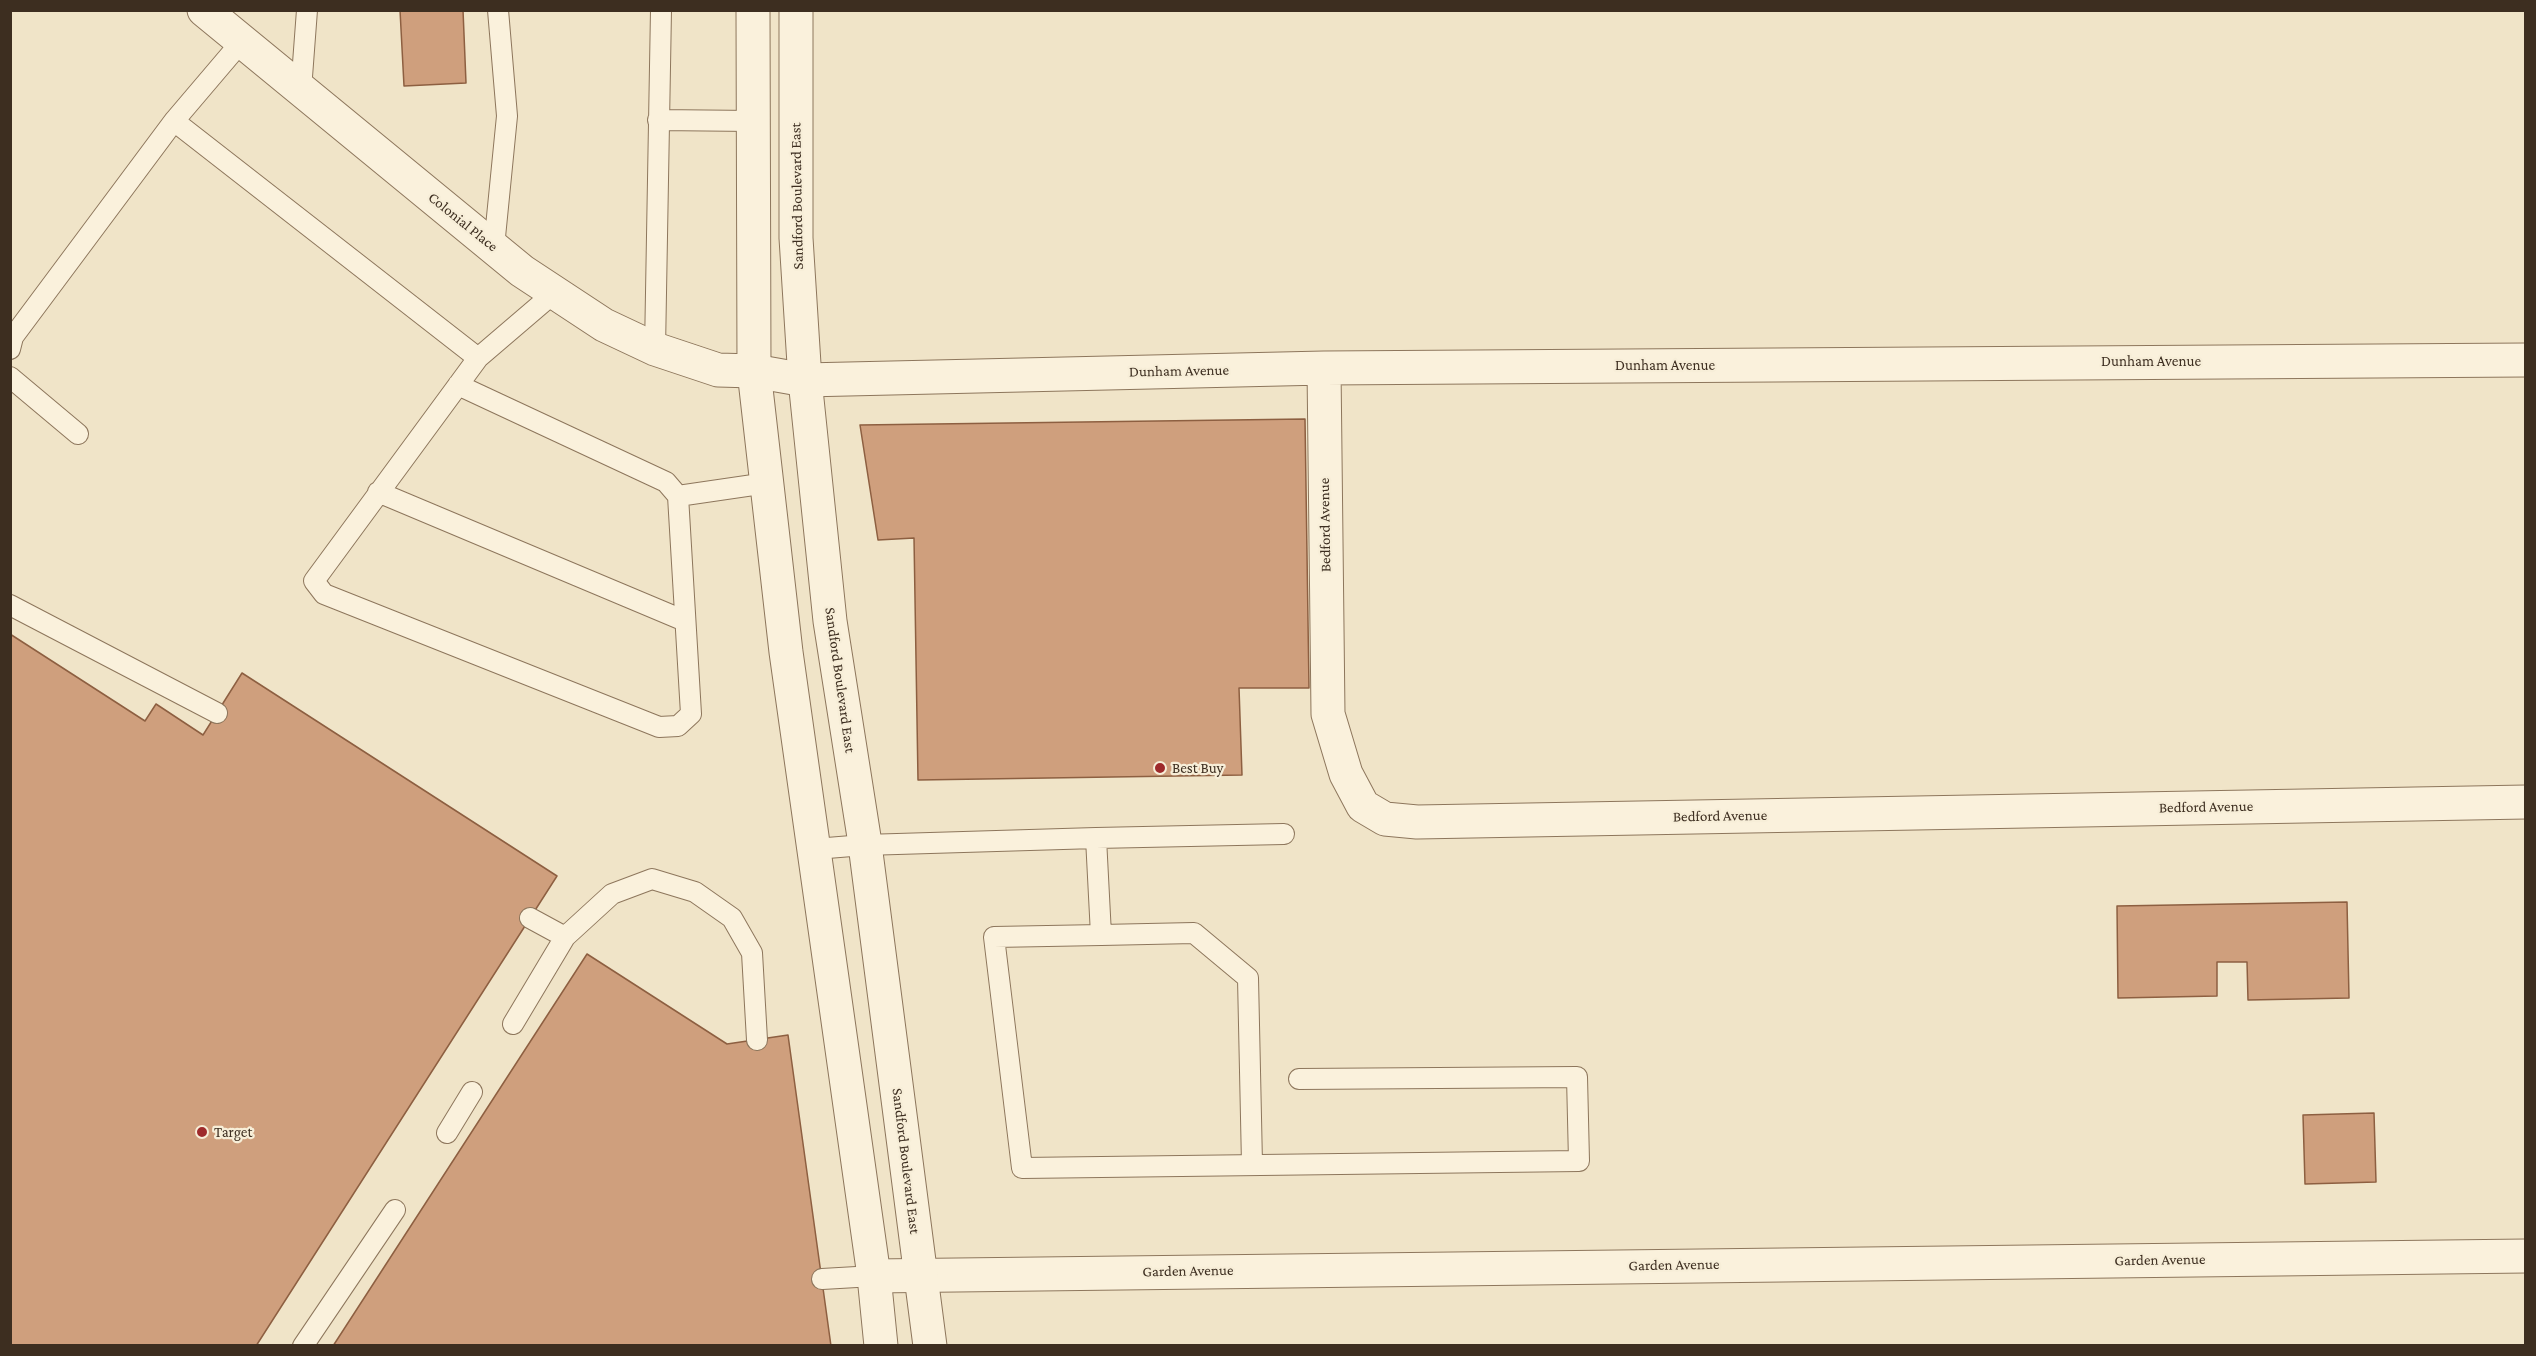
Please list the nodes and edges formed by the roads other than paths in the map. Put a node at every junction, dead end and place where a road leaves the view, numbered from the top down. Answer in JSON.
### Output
{"nodes":[{"id":1,"x":204,"y":10,"type":"edge"},
{"id":2,"x":307,"y":10,"type":"edge"},
{"id":3,"x":498,"y":10,"type":"edge"},
{"id":4,"x":661,"y":10,"type":"edge"},
{"id":5,"x":753,"y":10,"type":"edge"},
{"id":6,"x":796,"y":10,"type":"edge"},
{"id":7,"x":242,"y":41,"type":"junction"},
{"id":8,"x":300,"y":90,"type":"junction"},
{"id":9,"x":658,"y":120,"type":"junction"},
{"id":10,"x":174,"y":121,"type":"junction"},
{"id":11,"x":753,"y":121,"type":"junction"},
{"id":12,"x":494,"y":247,"type":"junction"},
{"id":13,"x":554,"y":293,"type":"junction"},
{"id":14,"x":10,"y":349,"type":"edge"},
{"id":15,"x":655,"y":349,"type":"junction"},
{"id":16,"x":478,"y":358,"type":"junction"},
{"id":17,"x":2526,"y":360,"type":"edge"},
{"id":18,"x":1324,"y":368,"type":"junction"},
{"id":19,"x":754,"y":371,"type":"junction"},
{"id":20,"x":10,"y":377,"type":"edge"},
{"id":21,"x":805,"y":380,"type":"junction"},
{"id":22,"x":458,"y":385,"type":"junction"},
{"id":23,"x":78,"y":434,"type":"dead end"},
{"id":24,"x":766,"y":483,"type":"junction"},
{"id":25,"x":378,"y":492,"type":"junction"},
{"id":26,"x":678,"y":496,"type":"junction"},
{"id":27,"x":10,"y":605,"type":"edge"},
{"id":28,"x":685,"y":621,"type":"junction"},
{"id":29,"x":217,"y":713,"type":"dead end"},
{"id":30,"x":2526,"y":802,"type":"edge"},
{"id":31,"x":1284,"y":834,"type":"dead end"},
{"id":32,"x":1096,"y":838,"type":"junction"},
{"id":33,"x":864,"y":845,"type":"junction"},
{"id":34,"x":815,"y":849,"type":"junction"},
{"id":35,"x":530,"y":918,"type":"dead end"},
{"id":36,"x":1101,"y":934,"type":"junction"},
{"id":37,"x":565,"y":937,"type":"junction"},
{"id":38,"x":513,"y":1024,"type":"dead end"},
{"id":39,"x":757,"y":1040,"type":"dead end"},
{"id":40,"x":1299,"y":1079,"type":"dead end"},
{"id":41,"x":472,"y":1092,"type":"dead end"},
{"id":42,"x":447,"y":1133,"type":"dead end"},
{"id":43,"x":1252,"y":1164,"type":"junction"},
{"id":44,"x":395,"y":1210,"type":"dead end"},
{"id":45,"x":2526,"y":1256,"type":"edge"},
{"id":46,"x":920,"y":1274,"type":"junction"},
{"id":47,"x":874,"y":1276,"type":"junction"},
{"id":48,"x":822,"y":1279,"type":"dead end"},
{"id":49,"x":303,"y":1346,"type":"edge"},
{"id":50,"x":881,"y":1346,"type":"edge"},
{"id":51,"x":930,"y":1346,"type":"edge"}],
"edges":[{"from":1,"to":7,"type":"street","name":"Colonial Place"},
{"from":2,"to":8,"type":"lane"},
{"from":3,"to":12,"type":"lane"},
{"from":4,"to":9,"type":"lane"},
{"from":5,"to":11,"type":"street"},
{"from":6,"to":21,"type":"street","name":"Sandford Boulevard East"},
{"from":7,"to":8,"type":"street","name":"Colonial Place"},
{"from":7,"to":10,"type":"lane"},
{"from":8,"to":12,"type":"street","name":"Colonial Place"},
{"from":9,"to":11,"type":"lane"},
{"from":9,"to":15,"type":"lane"},
{"from":10,"to":14,"type":"lane"},
{"from":10,"to":16,"type":"lane"},
{"from":11,"to":19,"type":"street"},
{"from":12,"to":13,"type":"street","name":"Colonial Place"},
{"from":13,"to":15,"type":"street","name":"Colonial Place"},
{"from":13,"to":16,"type":"lane"},
{"from":15,"to":19,"type":"street","name":"Colonial Place"},
{"from":16,"to":22,"type":"lane"},
{"from":17,"to":18,"type":"street","name":"Dunham Avenue"},
{"from":18,"to":21,"type":"street","name":"Dunham Avenue"},
{"from":18,"to":30,"type":"street","name":"Bedford Avenue"},
{"from":19,"to":21,"type":"street","name":"Dunham Avenue"},
{"from":19,"to":24,"type":"street"},
{"from":20,"to":23,"type":"lane"},
{"from":21,"to":33,"type":"street","name":"Sandford Boulevard East"},
{"from":22,"to":25,"type":"lane"},
{"from":22,"to":26,"type":"lane"},
{"from":24,"to":26,"type":"lane"},
{"from":24,"to":34,"type":"street"},
{"from":25,"to":28,"type":"lane"},
{"from":25,"to":28,"type":"lane"},
{"from":26,"to":28,"type":"lane"},
{"from":27,"to":29,"type":"lane"},
{"from":31,"to":32,"type":"lane"},
{"from":32,"to":33,"type":"lane"},
{"from":32,"to":36,"type":"lane"},
{"from":33,"to":34,"type":"lane"},
{"from":33,"to":46,"type":"street","name":"Sandford Boulevard East"},
{"from":34,"to":47,"type":"street"},
{"from":35,"to":37,"type":"lane"},
{"from":36,"to":43,"type":"lane"},
{"from":36,"to":43,"type":"lane"},
{"from":37,"to":38,"type":"lane"},
{"from":37,"to":39,"type":"lane"},
{"from":40,"to":43,"type":"lane"},
{"from":41,"to":42,"type":"lane"},
{"from":44,"to":49,"type":"lane"},
{"from":45,"to":46,"type":"street","name":"Garden Avenue"},
{"from":46,"to":47,"type":"street","name":"Garden Avenue"},
{"from":46,"to":51,"type":"street","name":"Sandford Boulevard East"},
{"from":47,"to":48,"type":"lane","name":"Garden Avenue"},
{"from":47,"to":50,"type":"street"}]}
